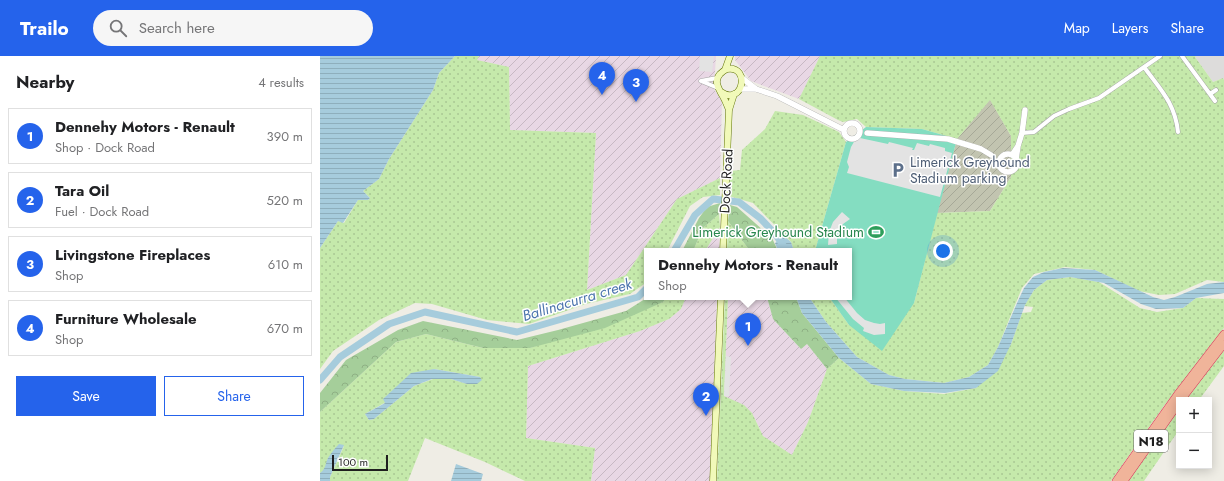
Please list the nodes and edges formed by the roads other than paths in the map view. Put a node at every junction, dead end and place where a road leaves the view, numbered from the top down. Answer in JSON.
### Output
{"nodes":[{"id":1,"x":730,"y":56,"type":"edge"},
{"id":2,"x":1160,"y":56,"type":"edge"},
{"id":3,"x":1182,"y":56,"type":"edge"},
{"id":4,"x":1144,"y":67,"type":"junction"},
{"id":5,"x":725,"y":70,"type":"junction"},
{"id":6,"x":734,"y":70,"type":"junction"},
{"id":7,"x":717,"y":78,"type":"junction"},
{"id":8,"x":742,"y":78,"type":"junction"},
{"id":9,"x":741,"y":89,"type":"junction"},
{"id":10,"x":756,"y":89,"type":"junction"},
{"id":11,"x":719,"y":90,"type":"junction"},
{"id":12,"x":1216,"y":90,"type":"dead end"},
{"id":13,"x":734,"y":94,"type":"junction"},
{"id":14,"x":1210,"y":94,"type":"junction"},
{"id":15,"x":1215,"y":101,"type":"dead end"},
{"id":16,"x":730,"y":110,"type":"junction"},
{"id":17,"x":1025,"y":110,"type":"dead end"},
{"id":18,"x":859,"y":126,"type":"junction"},
{"id":19,"x":845,"y":128,"type":"junction"},
{"id":20,"x":1178,"y":132,"type":"dead end"},
{"id":21,"x":867,"y":133,"type":"junction"},
{"id":22,"x":1022,"y":133,"type":"junction"},
{"id":23,"x":859,"y":136,"type":"junction"},
{"id":24,"x":991,"y":155,"type":"junction"},
{"id":25,"x":1001,"y":157,"type":"junction"},
{"id":26,"x":1014,"y":157,"type":"junction"},
{"id":27,"x":999,"y":164,"type":"junction"},
{"id":28,"x":723,"y":248,"type":"edge"},
{"id":29,"x":721,"y":300,"type":"edge"},
{"id":30,"x":1224,"y":334,"type":"edge"},
{"id":31,"x":1224,"y":344,"type":"edge"},
{"id":32,"x":1183,"y":397,"type":"edge"},
{"id":33,"x":1176,"y":407,"type":"edge"},
{"id":34,"x":714,"y":481,"type":"edge"},
{"id":35,"x":1116,"y":481,"type":"edge"},
{"id":36,"x":1124,"y":481,"type":"edge"}],
"edges":[{"from":1,"to":5,"type":"main road"},
{"from":1,"to":6,"type":"main road"},
{"from":2,"to":4,"type":"street"},
{"from":3,"to":14,"type":"street"},
{"from":4,"to":20,"type":"street"},
{"from":4,"to":22,"type":"street"},
{"from":5,"to":6,"type":"main road"},
{"from":5,"to":7,"type":"main road"},
{"from":6,"to":8,"type":"main road"},
{"from":7,"to":11,"type":"main road"},
{"from":7,"to":11,"type":"street"},
{"from":8,"to":9,"type":"main road"},
{"from":8,"to":10,"type":"street"},
{"from":9,"to":10,"type":"street"},
{"from":9,"to":13,"type":"main road"},
{"from":10,"to":19,"type":"street"},
{"from":11,"to":13,"type":"main road"},
{"from":11,"to":16,"type":"main road","name":"Dock Road"},
{"from":12,"to":14,"type":"street"},
{"from":13,"to":16,"type":"main road","name":"Dock Road"},
{"from":14,"to":15,"type":"street"},
{"from":16,"to":28,"type":"main road","name":"Dock Road"},
{"from":17,"to":22,"type":"street"},
{"from":18,"to":19,"type":"street"},
{"from":18,"to":21,"type":"street"},
{"from":18,"to":23,"type":"street"},
{"from":19,"to":23,"type":"street"},
{"from":21,"to":23,"type":"street"},
{"from":21,"to":24,"type":"street"},
{"from":22,"to":26,"type":"street"},
{"from":24,"to":25,"type":"street"},
{"from":24,"to":27,"type":"street"},
{"from":25,"to":26,"type":"street"},
{"from":25,"to":27,"type":"street"},
{"from":26,"to":27,"type":"street"},
{"from":29,"to":34,"type":"main road"},
{"from":30,"to":35,"type":"highway","number":"N18"},
{"from":31,"to":32,"type":"highway"},
{"from":33,"to":36,"type":"highway","number":"N18"}]}
